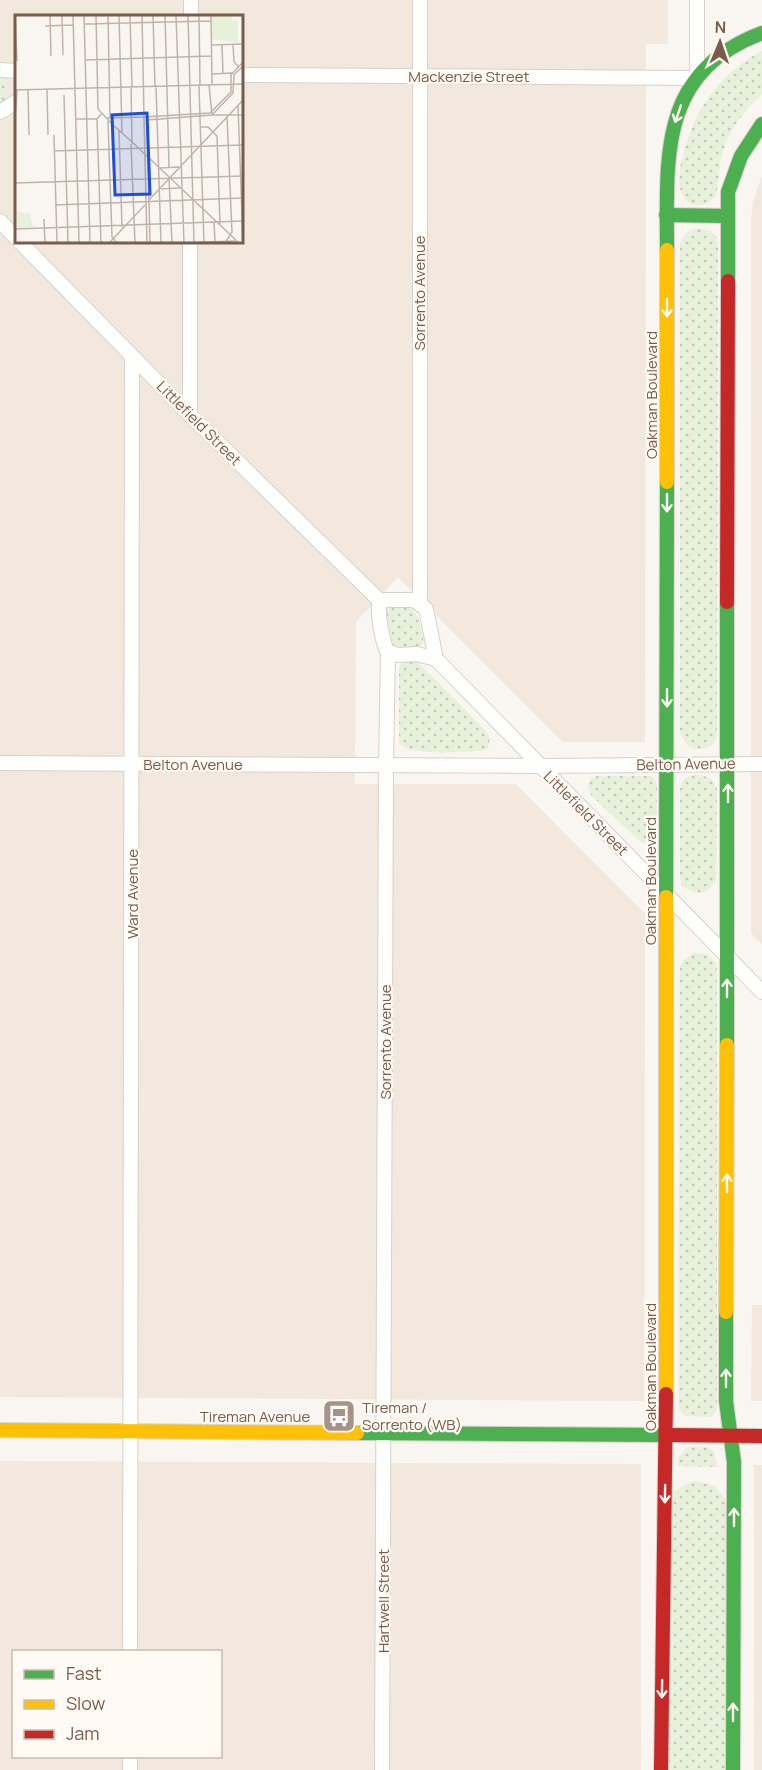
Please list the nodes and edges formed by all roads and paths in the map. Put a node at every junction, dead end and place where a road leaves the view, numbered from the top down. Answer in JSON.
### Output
{"nodes":[{"id":1,"x":420,"y":0,"type":"edge"},
{"id":2,"x":697,"y":0,"type":"edge"},
{"id":3,"x":762,"y":33,"type":"edge"},
{"id":4,"x":0,"y":70,"type":"edge"},
{"id":5,"x":15,"y":71,"type":"edge"},
{"id":6,"x":243,"y":75,"type":"edge"},
{"id":7,"x":420,"y":76,"type":"junction"},
{"id":8,"x":697,"y":78,"type":"junction"},
{"id":9,"x":15,"y":103,"type":"edge"},
{"id":10,"x":0,"y":112,"type":"edge"},
{"id":11,"x":762,"y":124,"type":"edge"},
{"id":12,"x":666,"y":215,"type":"junction"},
{"id":13,"x":728,"y":216,"type":"junction"},
{"id":14,"x":0,"y":221,"type":"edge"},
{"id":15,"x":15,"y":237,"type":"edge"},
{"id":16,"x":21,"y":243,"type":"edge"},
{"id":17,"x":190,"y":243,"type":"edge"},
{"id":18,"x":132,"y":357,"type":"junction"},
{"id":19,"x":190,"y":415,"type":"junction"},
{"id":20,"x":381,"y":602,"type":"junction"},
{"id":21,"x":420,"y":603,"type":"junction"},
{"id":22,"x":388,"y":652,"type":"junction"},
{"id":23,"x":436,"y":659,"type":"junction"},
{"id":24,"x":0,"y":763,"type":"edge"},
{"id":25,"x":132,"y":764,"type":"junction"},
{"id":26,"x":728,"y":764,"type":"junction"},
{"id":27,"x":762,"y":764,"type":"edge"},
{"id":28,"x":386,"y":765,"type":"junction"},
{"id":29,"x":667,"y":765,"type":"junction"},
{"id":30,"x":539,"y":766,"type":"junction"},
{"id":31,"x":666,"y":895,"type":"junction"},
{"id":32,"x":727,"y":957,"type":"junction"},
{"id":33,"x":762,"y":992,"type":"edge"},
{"id":34,"x":0,"y":1430,"type":"edge"},
{"id":35,"x":130,"y":1431,"type":"junction"},
{"id":36,"x":384,"y":1433,"type":"junction"},
{"id":37,"x":666,"y":1435,"type":"junction"},
{"id":38,"x":731,"y":1436,"type":"junction"},
{"id":39,"x":762,"y":1436,"type":"edge"},
{"id":40,"x":130,"y":1650,"type":"edge"},
{"id":41,"x":382,"y":1770,"type":"edge"},
{"id":42,"x":661,"y":1770,"type":"edge"},
{"id":43,"x":733,"y":1770,"type":"edge"}],
"edges":[{"from":1,"to":7,"type":"street","name":"Sorrento Avenue"},
{"from":2,"to":8,"type":"street"},
{"from":3,"to":8,"type":"street","name":"Oakman Boulevard"},
{"from":4,"to":5,"type":"street"},
{"from":6,"to":7,"type":"street","name":"Mackenzie Street"},
{"from":7,"to":8,"type":"street","name":"Mackenzie Street"},
{"from":7,"to":21,"type":"street","name":"Sorrento Avenue"},
{"from":8,"to":12,"type":"street","name":"Oakman Boulevard","one_way":true},
{"from":9,"to":10,"type":"street"},
{"from":11,"to":13,"type":"street"},
{"from":12,"to":13,"type":"street"},
{"from":12,"to":29,"type":"street","name":"Oakman Boulevard","one_way":true},
{"from":13,"to":26,"type":"street"},
{"from":14,"to":15,"type":"street"},
{"from":16,"to":18,"type":"street","name":"Littlefield Street"},
{"from":17,"to":19,"type":"street"},
{"from":18,"to":19,"type":"street","name":"Littlefield Street"},
{"from":18,"to":25,"type":"street","name":"Ward Avenue"},
{"from":19,"to":20,"type":"street","name":"Littlefield Street"},
{"from":20,"to":21,"type":"street"},
{"from":20,"to":22,"type":"street","name":"Sorrento Avenue"},
{"from":21,"to":23,"type":"street"},
{"from":22,"to":23,"type":"street"},
{"from":22,"to":28,"type":"street","name":"Sorrento Avenue"},
{"from":23,"to":30,"type":"street","name":"Littlefield Street"},
{"from":24,"to":25,"type":"street","name":"Belton Avenue"},
{"from":25,"to":28,"type":"street","name":"Belton Avenue"},
{"from":25,"to":35,"type":"street","name":"Ward Avenue"},
{"from":26,"to":27,"type":"street","name":"Belton Avenue"},
{"from":26,"to":29,"type":"street","name":"Belton Avenue"},
{"from":32,"to":26,"type":"street","one_way":true},
{"from":28,"to":30,"type":"street","name":"Belton Avenue"},
{"from":28,"to":36,"type":"street","name":"Sorrento Avenue"},
{"from":29,"to":30,"type":"street","name":"Belton Avenue"},
{"from":29,"to":31,"type":"street","name":"Oakman Boulevard"},
{"from":30,"to":31,"type":"street","name":"Littlefield Street"},
{"from":31,"to":32,"type":"street","name":"Littlefield Street"},
{"from":31,"to":37,"type":"street","name":"Oakman Boulevard"},
{"from":32,"to":33,"type":"street","name":"Littlefield Street"},
{"from":38,"to":32,"type":"street","one_way":true},
{"from":34,"to":35,"type":"street","name":"Tireman Avenue"},
{"from":35,"to":36,"type":"street","name":"Tireman Avenue"},
{"from":35,"to":40,"type":"street","name":"Ward Avenue"},
{"from":36,"to":37,"type":"street","name":"Tireman Avenue"},
{"from":36,"to":41,"type":"street","name":"Hartwell Street"},
{"from":37,"to":38,"type":"street","name":"Tireman Avenue"},
{"from":37,"to":42,"type":"street","name":"Oakman Boulevard","one_way":true},
{"from":38,"to":39,"type":"street","name":"Tireman Avenue"},
{"from":43,"to":38,"type":"street","one_way":true}]}
